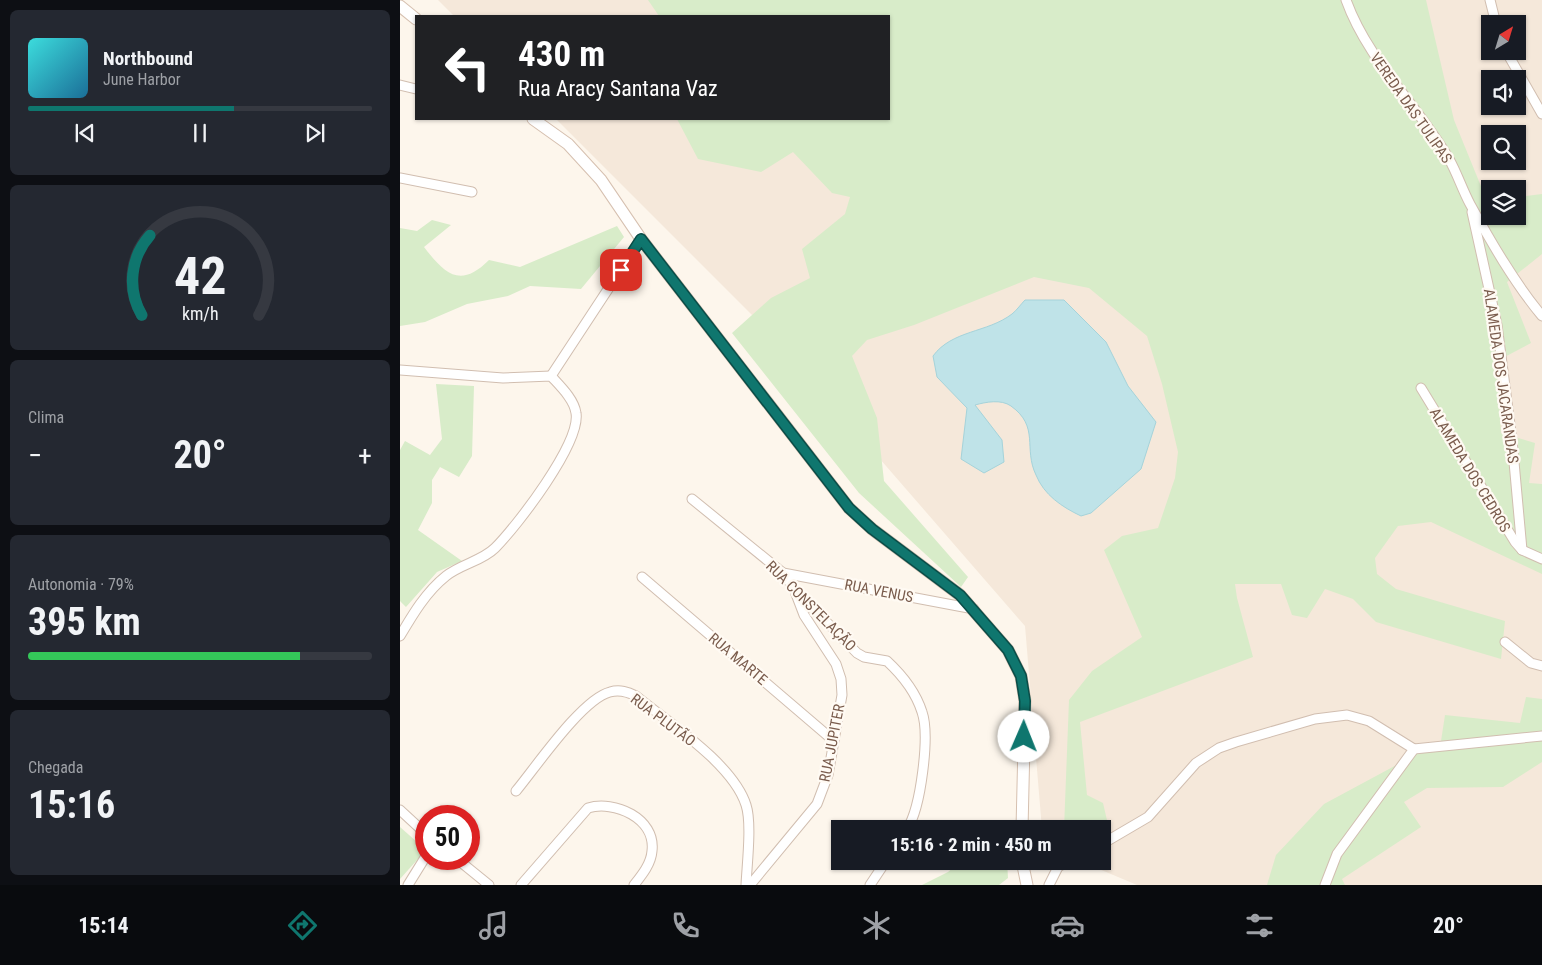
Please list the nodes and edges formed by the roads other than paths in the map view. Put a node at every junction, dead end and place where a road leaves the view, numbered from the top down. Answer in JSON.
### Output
{"nodes":[{"id":1,"x":1346,"y":0,"type":"edge"},
{"id":2,"x":1490,"y":0,"type":"edge"},
{"id":3,"x":400,"y":6,"type":"edge"},
{"id":4,"x":1494,"y":15,"type":"edge"},
{"id":5,"x":415,"y":18,"type":"edge"},
{"id":6,"x":1511,"y":60,"type":"edge"},
{"id":7,"x":400,"y":85,"type":"edge"},
{"id":8,"x":415,"y":89,"type":"edge"},
{"id":9,"x":1542,"y":114,"type":"edge"},
{"id":10,"x":534,"y":120,"type":"edge"},
{"id":11,"x":400,"y":178,"type":"edge"},
{"id":12,"x":472,"y":192,"type":"dead end"},
{"id":13,"x":1470,"y":204,"type":"junction"},
{"id":14,"x":641,"y":239,"type":"junction"},
{"id":15,"x":1542,"y":316,"type":"edge"},
{"id":16,"x":400,"y":370,"type":"edge"},
{"id":17,"x":551,"y":376,"type":"junction"},
{"id":18,"x":1421,"y":388,"type":"dead end"},
{"id":19,"x":692,"y":499,"type":"dead end"},
{"id":20,"x":1522,"y":550,"type":"junction"},
{"id":21,"x":1542,"y":559,"type":"edge"},
{"id":22,"x":783,"y":573,"type":"junction"},
{"id":23,"x":642,"y":577,"type":"dead end"},
{"id":24,"x":794,"y":589,"type":"junction"},
{"id":25,"x":975,"y":609,"type":"junction"},
{"id":26,"x":400,"y":636,"type":"edge"},
{"id":27,"x":1505,"y":642,"type":"dead end"},
{"id":28,"x":1542,"y":666,"type":"edge"},
{"id":29,"x":1542,"y":736,"type":"edge"},
{"id":30,"x":834,"y":741,"type":"junction"},
{"id":31,"x":1414,"y":749,"type":"junction"},
{"id":32,"x":516,"y":791,"type":"dead end"},
{"id":33,"x":400,"y":810,"type":"edge"},
{"id":34,"x":913,"y":820,"type":"edge"},
{"id":35,"x":1022,"y":820,"type":"edge"},
{"id":36,"x":415,"y":824,"type":"edge"},
{"id":37,"x":1111,"y":839,"type":"edge"},
{"id":38,"x":417,"y":870,"type":"edge"},
{"id":39,"x":471,"y":870,"type":"edge"},
{"id":40,"x":880,"y":870,"type":"edge"},
{"id":41,"x":1023,"y":870,"type":"edge"},
{"id":42,"x":1056,"y":870,"type":"edge"},
{"id":43,"x":408,"y":885,"type":"edge"},
{"id":44,"x":489,"y":885,"type":"edge"},
{"id":45,"x":521,"y":885,"type":"edge"},
{"id":46,"x":634,"y":885,"type":"edge"},
{"id":47,"x":746,"y":885,"type":"edge"},
{"id":48,"x":750,"y":885,"type":"edge"},
{"id":49,"x":870,"y":885,"type":"edge"},
{"id":50,"x":1028,"y":885,"type":"edge"},
{"id":51,"x":1049,"y":885,"type":"edge"},
{"id":52,"x":1325,"y":885,"type":"edge"}],
"edges":[{"from":1,"to":13,"type":"street","name":"VEREDA DAS TULIPAS"},
{"from":2,"to":4,"type":"street"},
{"from":3,"to":5,"type":"main road"},
{"from":6,"to":9,"type":"street"},
{"from":7,"to":8,"type":"street"},
{"from":10,"to":14,"type":"main road"},
{"from":11,"to":12,"type":"street"},
{"from":13,"to":15,"type":"street","name":"VEREDA DAS TULIPAS"},
{"from":13,"to":20,"type":"street","name":"ALAMEDA DOS JACARANDAS"},
{"from":14,"to":17,"type":"street"},
{"from":14,"to":25,"type":"main road"},
{"from":16,"to":17,"type":"street"},
{"from":17,"to":26,"type":"street"},
{"from":18,"to":20,"type":"street","name":"ALAMEDA DOS CEDROS"},
{"from":19,"to":22,"type":"street","name":"RUA CONSTELAÇÃO"},
{"from":20,"to":21,"type":"street"},
{"from":22,"to":24,"type":"street","name":"RUA CONSTELAÇÃO"},
{"from":22,"to":25,"type":"street","name":"RUA VENUS"},
{"from":23,"to":30,"type":"street","name":"RUA MARTE"},
{"from":24,"to":30,"type":"street","name":"RUA JUPITER"},
{"from":24,"to":34,"type":"street","name":"RUA CONSTELAÇÃO"},
{"from":25,"to":35,"type":"main road"},
{"from":27,"to":28,"type":"street"},
{"from":29,"to":31,"type":"street"},
{"from":30,"to":48,"type":"street","name":"RUA JUPITER"},
{"from":31,"to":37,"type":"street"},
{"from":31,"to":52,"type":"street"},
{"from":32,"to":47,"type":"street","name":"RUA PLUTÃO"},
{"from":33,"to":36,"type":"street"},
{"from":38,"to":43,"type":"street"},
{"from":39,"to":44,"type":"street"},
{"from":40,"to":49,"type":"street"},
{"from":41,"to":50,"type":"main road"},
{"from":42,"to":51,"type":"street"},
{"from":45,"to":46,"type":"street"}]}
